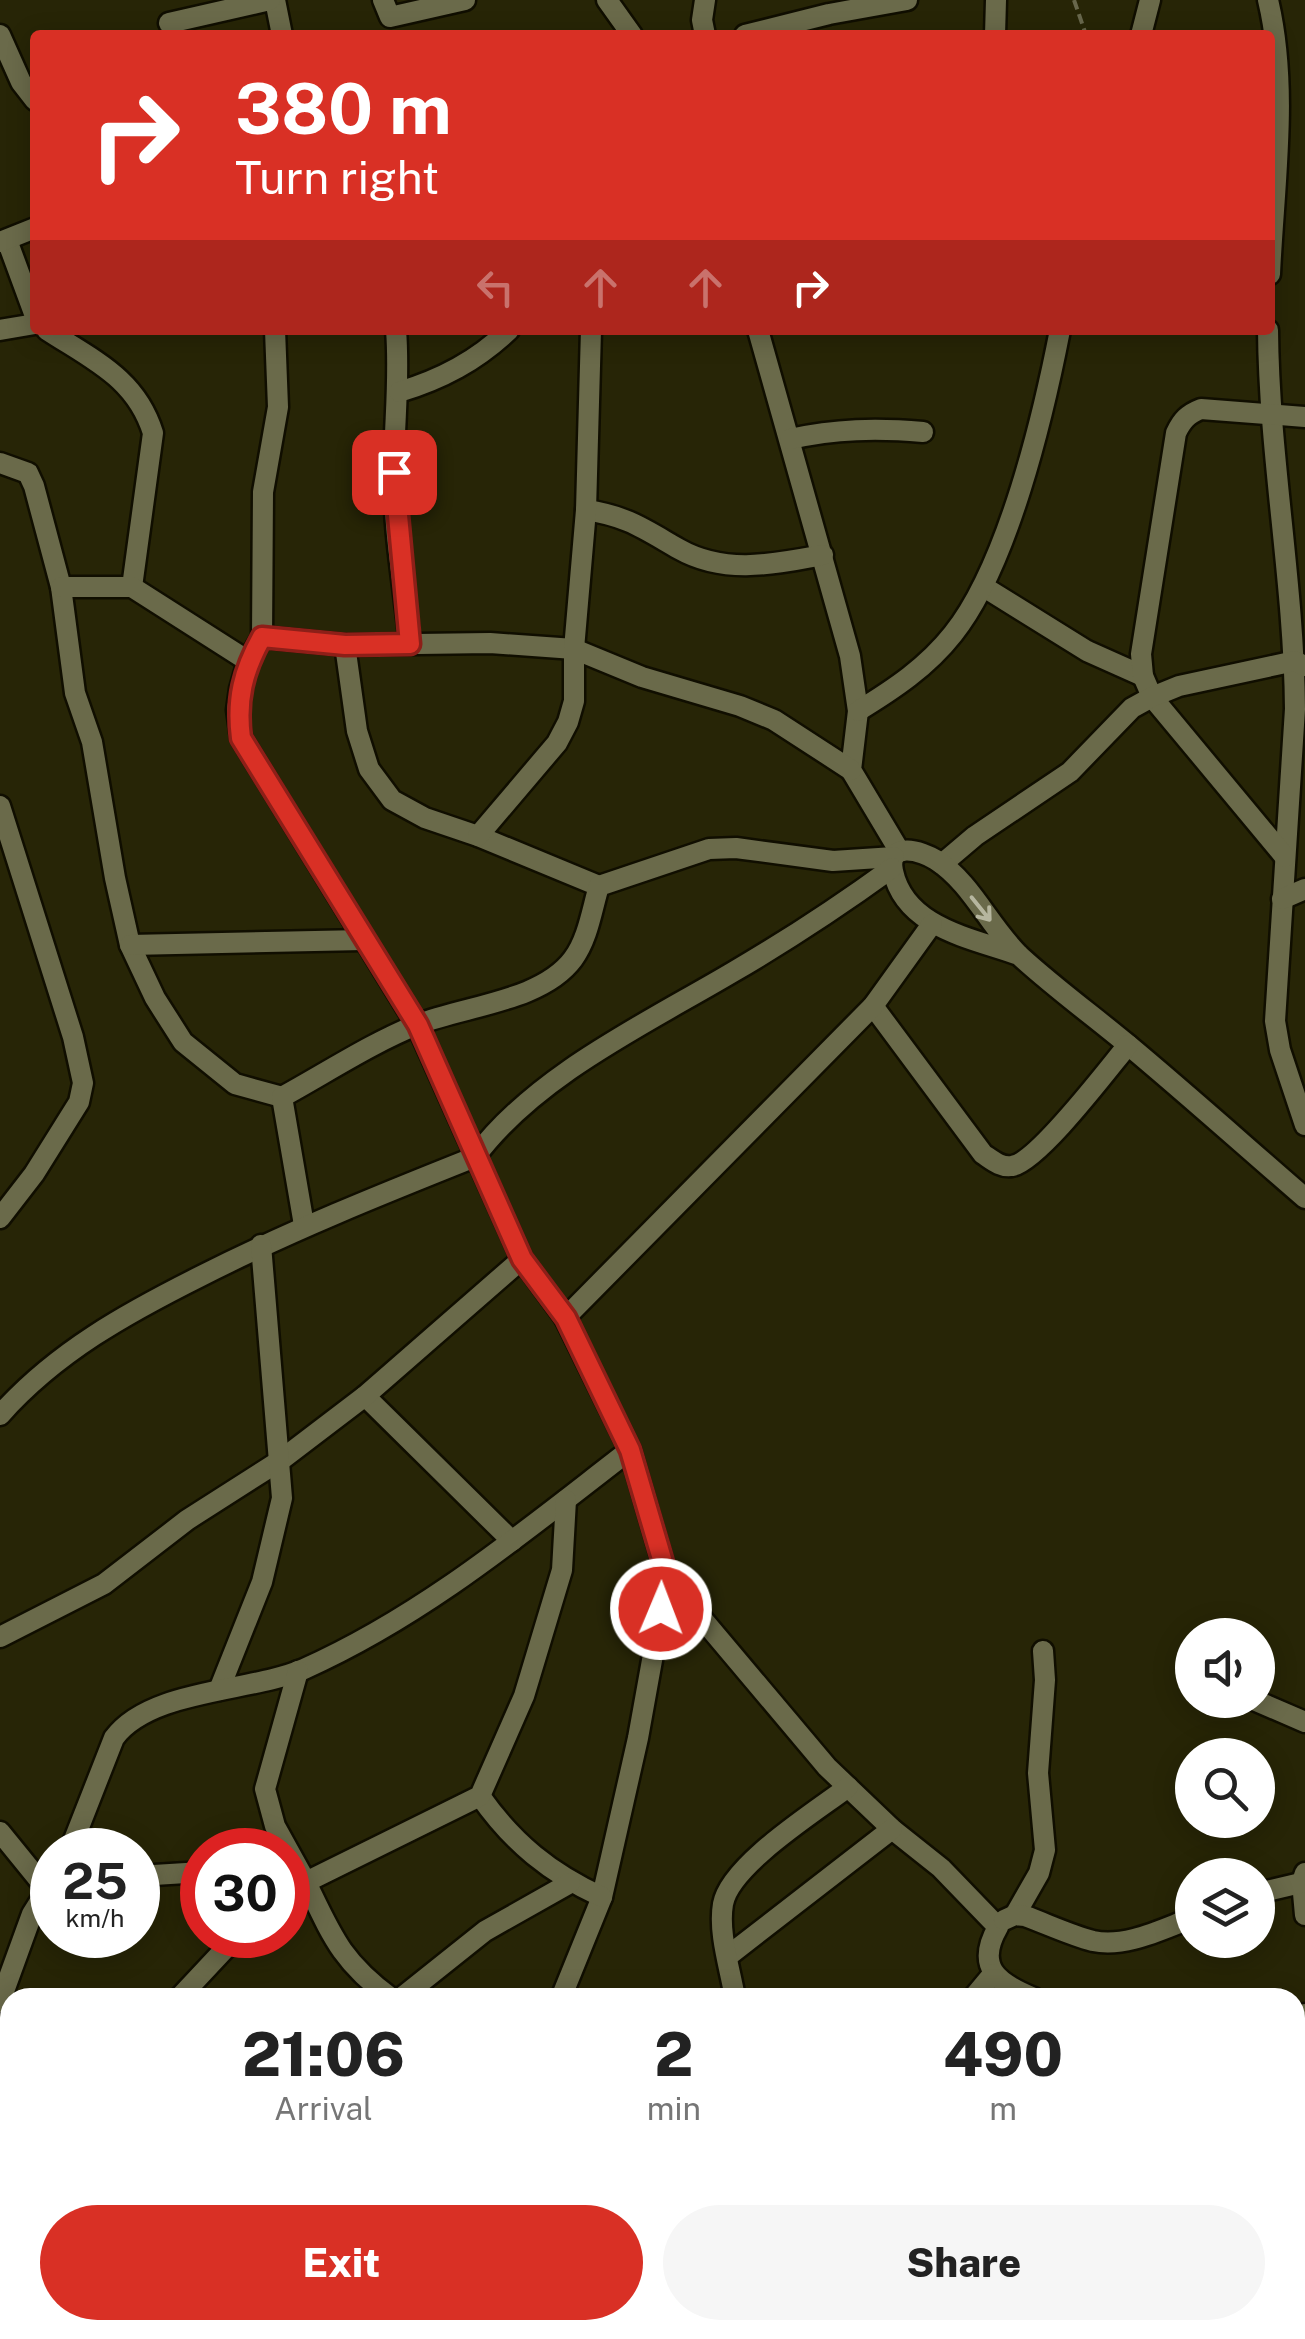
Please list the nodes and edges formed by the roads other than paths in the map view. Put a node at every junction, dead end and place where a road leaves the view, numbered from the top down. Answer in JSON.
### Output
{"nodes":[{"id":1,"x":272,"y":0,"type":"edge"},
{"id":2,"x":465,"y":0,"type":"edge"},
{"id":3,"x":607,"y":0,"type":"edge"},
{"id":4,"x":705,"y":0,"type":"edge"},
{"id":5,"x":907,"y":0,"type":"edge"},
{"id":6,"x":996,"y":0,"type":"edge"},
{"id":7,"x":1150,"y":0,"type":"edge"},
{"id":8,"x":1268,"y":0,"type":"edge"},
{"id":9,"x":390,"y":17,"type":"edge"},
{"id":10,"x":169,"y":23,"type":"dead end"},
{"id":11,"x":281,"y":30,"type":"edge"},
{"id":12,"x":628,"y":30,"type":"edge"},
{"id":13,"x":704,"y":30,"type":"edge"},
{"id":14,"x":765,"y":30,"type":"edge"},
{"id":15,"x":996,"y":30,"type":"edge"},
{"id":16,"x":1142,"y":30,"type":"edge"},
{"id":17,"x":1272,"y":30,"type":"edge"},
{"id":18,"x":0,"y":35,"type":"edge"},
{"id":19,"x":1275,"y":51,"type":"edge"},
{"id":20,"x":22,"y":82,"type":"junction"},
{"id":21,"x":1275,"y":82,"type":"edge"},
{"id":22,"x":0,"y":88,"type":"edge"},
{"id":23,"x":30,"y":93,"type":"edge"},
{"id":24,"x":30,"y":230,"type":"edge"},
{"id":25,"x":3,"y":241,"type":"edge"},
{"id":26,"x":30,"y":304,"type":"edge"},
{"id":27,"x":30,"y":325,"type":"edge"},
{"id":28,"x":0,"y":330,"type":"edge"},
{"id":29,"x":56,"y":335,"type":"edge"},
{"id":30,"x":275,"y":335,"type":"edge"},
{"id":31,"x":396,"y":335,"type":"edge"},
{"id":32,"x":502,"y":335,"type":"edge"},
{"id":33,"x":591,"y":335,"type":"edge"},
{"id":34,"x":759,"y":335,"type":"edge"},
{"id":35,"x":1059,"y":335,"type":"edge"},
{"id":36,"x":1268,"y":335,"type":"edge"},
{"id":37,"x":399,"y":392,"type":"junction"},
{"id":38,"x":1270,"y":415,"type":"junction"},
{"id":39,"x":1305,"y":418,"type":"edge"},
{"id":40,"x":923,"y":432,"type":"dead end"},
{"id":41,"x":790,"y":439,"type":"junction"},
{"id":42,"x":0,"y":463,"type":"edge"},
{"id":43,"x":586,"y":510,"type":"junction"},
{"id":44,"x":823,"y":555,"type":"junction"},
{"id":45,"x":62,"y":587,"type":"junction"},
{"id":46,"x":132,"y":587,"type":"junction"},
{"id":47,"x":984,"y":587,"type":"junction"},
{"id":48,"x":262,"y":637,"type":"junction"},
{"id":49,"x":410,"y":644,"type":"junction"},
{"id":50,"x":345,"y":645,"type":"junction"},
{"id":51,"x":574,"y":648,"type":"junction"},
{"id":52,"x":248,"y":661,"type":"junction"},
{"id":53,"x":1300,"y":664,"type":"edge"},
{"id":54,"x":1143,"y":676,"type":"junction"},
{"id":55,"x":1152,"y":697,"type":"junction"},
{"id":56,"x":858,"y":711,"type":"junction"},
{"id":57,"x":851,"y":770,"type":"junction"},
{"id":58,"x":0,"y":806,"type":"edge"},
{"id":59,"x":478,"y":836,"type":"junction"},
{"id":60,"x":1285,"y":857,"type":"junction"},
{"id":61,"x":896,"y":859,"type":"junction"},
{"id":62,"x":942,"y":864,"type":"junction"},
{"id":63,"x":598,"y":886,"type":"junction"},
{"id":64,"x":1305,"y":889,"type":"edge"},
{"id":65,"x":1282,"y":899,"type":"junction"},
{"id":66,"x":932,"y":924,"type":"junction"},
{"id":67,"x":363,"y":940,"type":"junction"},
{"id":68,"x":130,"y":945,"type":"junction"},
{"id":69,"x":1019,"y":955,"type":"junction"},
{"id":70,"x":873,"y":1006,"type":"junction"},
{"id":71,"x":418,"y":1025,"type":"junction"},
{"id":72,"x":1128,"y":1045,"type":"junction"},
{"id":73,"x":282,"y":1097,"type":"junction"},
{"id":74,"x":1305,"y":1125,"type":"edge"},
{"id":75,"x":475,"y":1157,"type":"junction"},
{"id":76,"x":1305,"y":1198,"type":"edge"},
{"id":77,"x":0,"y":1218,"type":"edge"},
{"id":78,"x":304,"y":1225,"type":"junction"},
{"id":79,"x":261,"y":1245,"type":"junction"},
{"id":80,"x":522,"y":1259,"type":"junction"},
{"id":81,"x":566,"y":1318,"type":"junction"},
{"id":82,"x":365,"y":1396,"type":"junction"},
{"id":83,"x":0,"y":1415,"type":"edge"},
{"id":84,"x":630,"y":1450,"type":"junction"},
{"id":85,"x":281,"y":1460,"type":"junction"},
{"id":86,"x":566,"y":1500,"type":"junction"},
{"id":87,"x":512,"y":1541,"type":"junction"},
{"id":88,"x":667,"y":1576,"type":"junction"},
{"id":89,"x":0,"y":1637,"type":"edge"},
{"id":90,"x":1043,"y":1650,"type":"dead end"},
{"id":91,"x":298,"y":1672,"type":"junction"},
{"id":92,"x":219,"y":1690,"type":"junction"},
{"id":93,"x":1275,"y":1709,"type":"edge"},
{"id":94,"x":1305,"y":1722,"type":"edge"},
{"id":95,"x":848,"y":1786,"type":"junction"},
{"id":96,"x":480,"y":1796,"type":"junction"},
{"id":97,"x":79,"y":1828,"type":"edge"},
{"id":98,"x":276,"y":1828,"type":"edge"},
{"id":99,"x":892,"y":1829,"type":"junction"},
{"id":100,"x":0,"y":1832,"type":"edge"},
{"id":101,"x":30,"y":1865,"type":"edge"},
{"id":102,"x":310,"y":1877,"type":"edge"},
{"id":103,"x":1304,"y":1878,"type":"edge"},
{"id":104,"x":570,"y":1882,"type":"junction"},
{"id":105,"x":1275,"y":1887,"type":"edge"},
{"id":106,"x":602,"y":1897,"type":"junction"},
{"id":107,"x":310,"y":1904,"type":"edge"},
{"id":108,"x":1305,"y":1915,"type":"edge"},
{"id":109,"x":30,"y":1920,"type":"edge"},
{"id":110,"x":1007,"y":1921,"type":"junction"},
{"id":111,"x":1175,"y":1924,"type":"edge"},
{"id":112,"x":728,"y":1956,"type":"junction"},
{"id":113,"x":216,"y":1958,"type":"edge"},
{"id":114,"x":993,"y":1974,"type":"junction"},
{"id":115,"x":5,"y":1988,"type":"edge"},
{"id":116,"x":188,"y":1988,"type":"edge"},
{"id":117,"x":378,"y":1988,"type":"edge"},
{"id":118,"x":414,"y":1988,"type":"edge"},
{"id":119,"x":565,"y":1988,"type":"edge"},
{"id":120,"x":733,"y":1988,"type":"edge"},
{"id":121,"x":982,"y":1988,"type":"edge"},
{"id":122,"x":1014,"y":1988,"type":"edge"}],
"edges":[{"from":1,"to":10,"type":"street"},
{"from":1,"to":11,"type":"street"},
{"from":2,"to":9,"type":"street"},
{"from":3,"to":12,"type":"street"},
{"from":4,"to":13,"type":"street"},
{"from":5,"to":14,"type":"street"},
{"from":6,"to":15,"type":"street"},
{"from":7,"to":16,"type":"street"},
{"from":8,"to":17,"type":"street"},
{"from":18,"to":20,"type":"street"},
{"from":19,"to":21,"type":"street"},
{"from":20,"to":22,"type":"street"},
{"from":20,"to":23,"type":"street"},
{"from":24,"to":25,"type":"street"},
{"from":25,"to":26,"type":"street"},
{"from":27,"to":28,"type":"street"},
{"from":29,"to":46,"type":"street"},
{"from":30,"to":48,"type":"street"},
{"from":31,"to":37,"type":"street"},
{"from":32,"to":37,"type":"street"},
{"from":33,"to":43,"type":"street"},
{"from":34,"to":41,"type":"street"},
{"from":35,"to":47,"type":"street"},
{"from":36,"to":38,"type":"street"},
{"from":37,"to":49,"type":"street"},
{"from":38,"to":39,"type":"street"},
{"from":38,"to":53,"type":"street"},
{"from":38,"to":54,"type":"street"},
{"from":40,"to":41,"type":"street"},
{"from":41,"to":44,"type":"street"},
{"from":42,"to":45,"type":"street"},
{"from":43,"to":44,"type":"street"},
{"from":43,"to":51,"type":"street"},
{"from":44,"to":56,"type":"street"},
{"from":45,"to":46,"type":"street"},
{"from":45,"to":68,"type":"street"},
{"from":46,"to":52,"type":"street"},
{"from":47,"to":54,"type":"street"},
{"from":47,"to":56,"type":"street"},
{"from":48,"to":50,"type":"street"},
{"from":48,"to":52,"type":"street"},
{"from":49,"to":50,"type":"street"},
{"from":49,"to":51,"type":"street"},
{"from":50,"to":59,"type":"street"},
{"from":51,"to":57,"type":"street"},
{"from":51,"to":59,"type":"street"},
{"from":52,"to":67,"type":"street"},
{"from":53,"to":55,"type":"street"},
{"from":53,"to":60,"type":"street"},
{"from":54,"to":55,"type":"street"},
{"from":55,"to":60,"type":"street"},
{"from":55,"to":62,"type":"street"},
{"from":56,"to":57,"type":"street"},
{"from":57,"to":61,"type":"street"},
{"from":58,"to":77,"type":"street"},
{"from":59,"to":63,"type":"street"},
{"from":60,"to":65,"type":"street"},
{"from":61,"to":62,"type":"street"},
{"from":61,"to":63,"type":"street"},
{"from":61,"to":66,"type":"street"},
{"from":61,"to":75,"type":"street"},
{"from":62,"to":69,"type":"street","one_way":true},
{"from":63,"to":71,"type":"street"},
{"from":64,"to":65,"type":"street"},
{"from":65,"to":74,"type":"street"},
{"from":66,"to":69,"type":"street"},
{"from":66,"to":70,"type":"street"},
{"from":67,"to":68,"type":"street"},
{"from":67,"to":71,"type":"street"},
{"from":68,"to":73,"type":"street"},
{"from":69,"to":72,"type":"street"},
{"from":70,"to":72,"type":"street"},
{"from":70,"to":81,"type":"street"},
{"from":71,"to":73,"type":"street"},
{"from":71,"to":75,"type":"street"},
{"from":72,"to":76,"type":"street"},
{"from":73,"to":78,"type":"street"},
{"from":75,"to":78,"type":"street"},
{"from":75,"to":80,"type":"street"},
{"from":78,"to":79,"type":"street"},
{"from":79,"to":83,"type":"street"},
{"from":79,"to":85,"type":"street"},
{"from":80,"to":81,"type":"street"},
{"from":80,"to":82,"type":"street"},
{"from":81,"to":84,"type":"street"},
{"from":82,"to":85,"type":"street"},
{"from":82,"to":87,"type":"street"},
{"from":84,"to":86,"type":"street"},
{"from":84,"to":88,"type":"street"},
{"from":85,"to":89,"type":"street"},
{"from":85,"to":92,"type":"street"},
{"from":86,"to":87,"type":"street"},
{"from":86,"to":96,"type":"street"},
{"from":87,"to":91,"type":"street"},
{"from":88,"to":95,"type":"street"},
{"from":88,"to":106,"type":"street"},
{"from":90,"to":110,"type":"street"},
{"from":91,"to":92,"type":"street"},
{"from":91,"to":98,"type":"street"},
{"from":92,"to":97,"type":"street"},
{"from":93,"to":94,"type":"street"},
{"from":95,"to":99,"type":"street"},
{"from":95,"to":112,"type":"street"},
{"from":96,"to":102,"type":"street"},
{"from":96,"to":104,"type":"street"},
{"from":99,"to":110,"type":"street"},
{"from":99,"to":112,"type":"street"},
{"from":100,"to":101,"type":"street"},
{"from":103,"to":105,"type":"street"},
{"from":103,"to":108,"type":"street"},
{"from":104,"to":106,"type":"street"},
{"from":104,"to":118,"type":"street"},
{"from":106,"to":119,"type":"street"},
{"from":107,"to":117,"type":"street"},
{"from":109,"to":115,"type":"street"},
{"from":110,"to":111,"type":"street"},
{"from":110,"to":114,"type":"street"},
{"from":112,"to":120,"type":"street"},
{"from":113,"to":116,"type":"street"},
{"from":114,"to":121,"type":"street"},
{"from":114,"to":122,"type":"street"}]}
